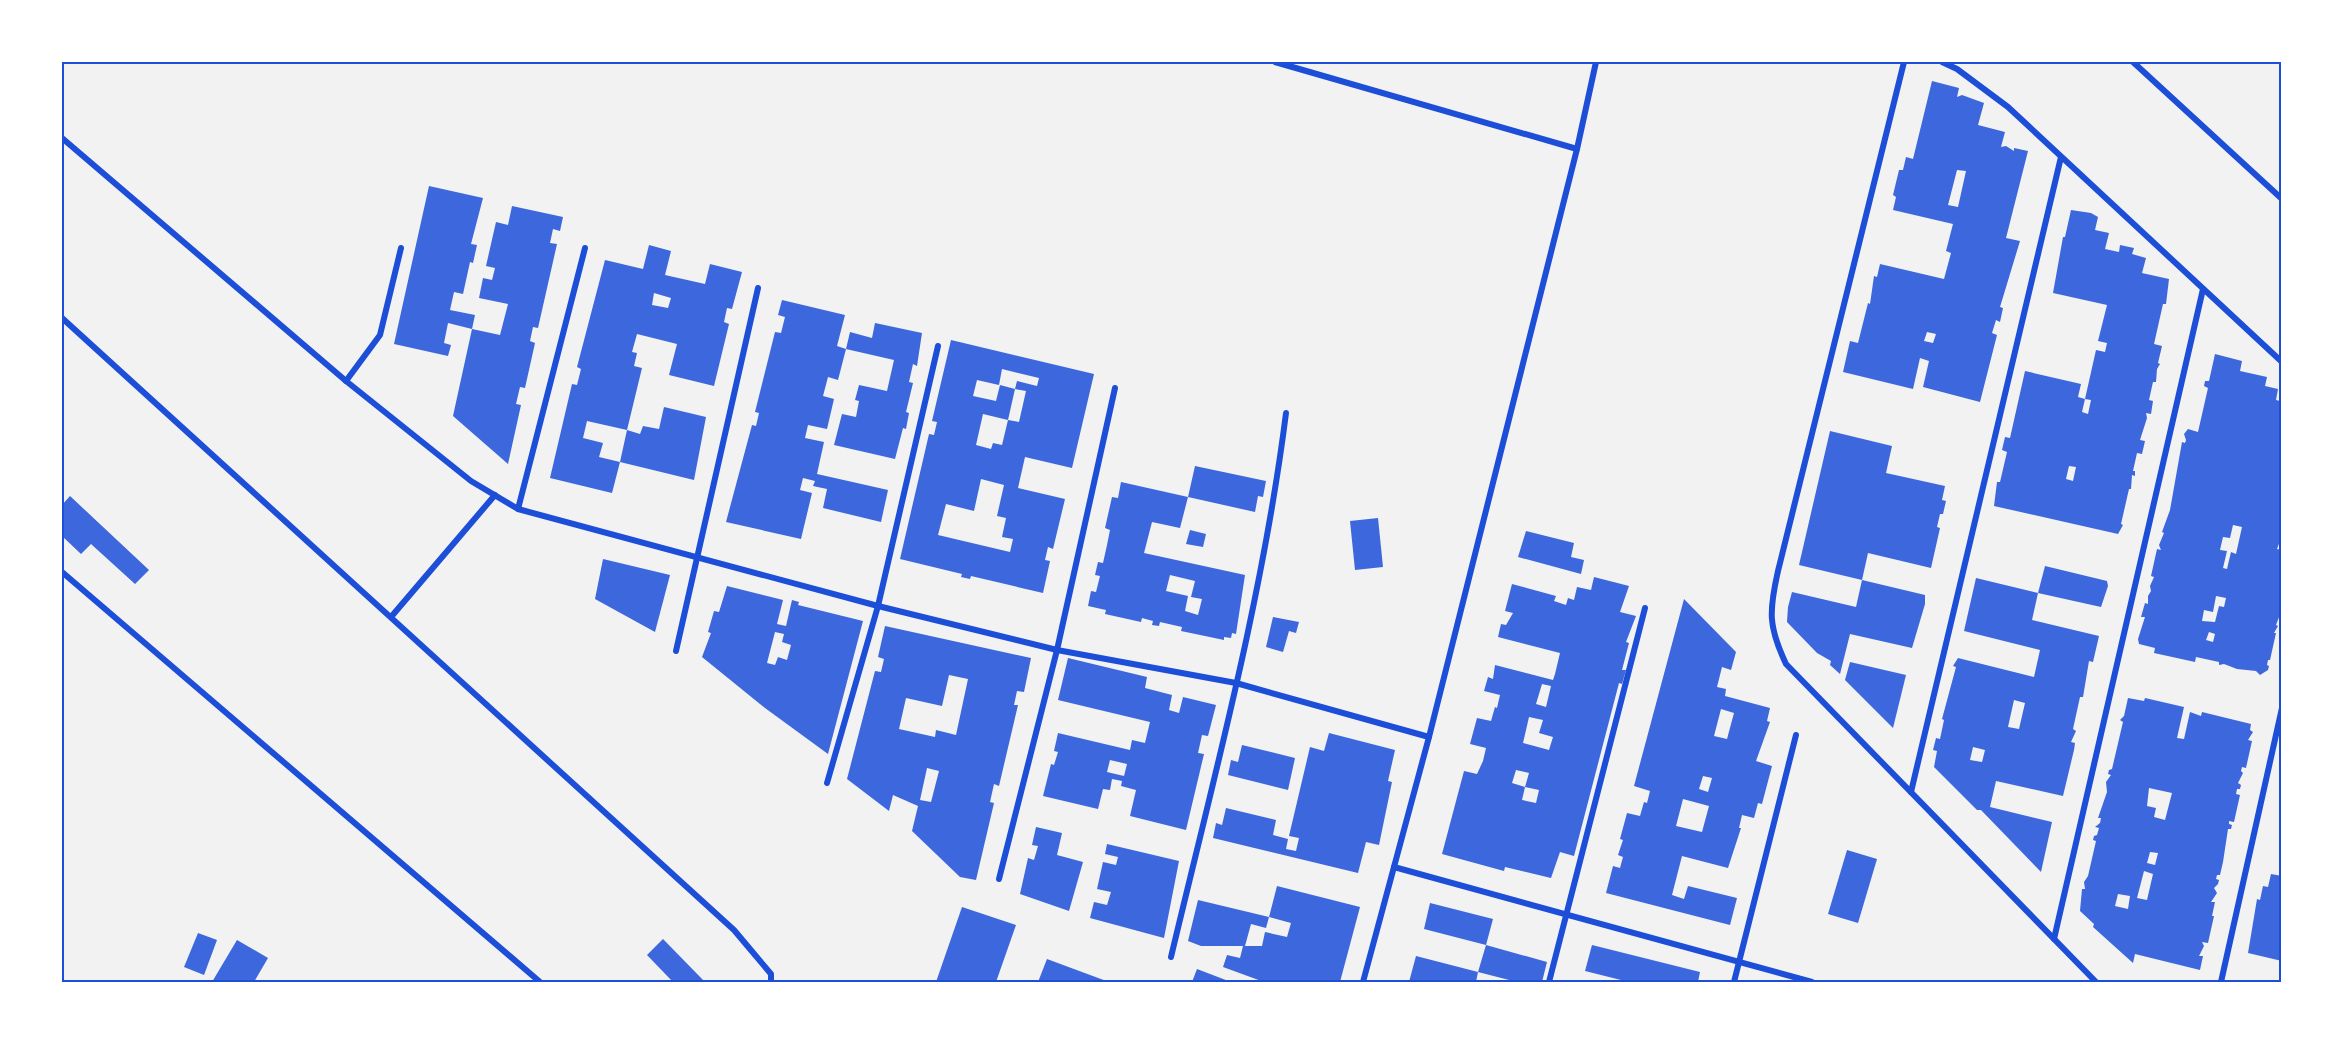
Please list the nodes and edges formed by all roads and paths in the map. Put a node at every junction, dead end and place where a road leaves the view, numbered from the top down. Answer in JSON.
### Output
{"nodes":[{"id":1,"x":1275,"y":62,"type":"edge"},
{"id":2,"x":1596,"y":62,"type":"edge"},
{"id":3,"x":1904,"y":62,"type":"edge"},
{"id":4,"x":1942,"y":62,"type":"edge"},
{"id":5,"x":2133,"y":62,"type":"edge"},
{"id":6,"x":62,"y":138,"type":"edge"},
{"id":7,"x":1577,"y":149,"type":"junction"},
{"id":8,"x":2061,"y":157,"type":"junction"},
{"id":9,"x":2282,"y":199,"type":"edge"},
{"id":10,"x":401,"y":248,"type":"dead end"},
{"id":11,"x":585,"y":248,"type":"dead end"},
{"id":12,"x":758,"y":288,"type":"dead end"},
{"id":13,"x":2203,"y":289,"type":"junction"},
{"id":14,"x":62,"y":318,"type":"edge"},
{"id":15,"x":938,"y":346,"type":"dead end"},
{"id":16,"x":2282,"y":362,"type":"edge"},
{"id":17,"x":346,"y":381,"type":"junction"},
{"id":18,"x":1115,"y":388,"type":"dead end"},
{"id":19,"x":1286,"y":413,"type":"dead end"},
{"id":20,"x":495,"y":495,"type":"junction"},
{"id":21,"x":518,"y":508,"type":"junction"},
{"id":22,"x":697,"y":556,"type":"junction"},
{"id":23,"x":62,"y":572,"type":"edge"},
{"id":24,"x":878,"y":606,"type":"junction"},
{"id":25,"x":1645,"y":608,"type":"dead end"},
{"id":26,"x":391,"y":617,"type":"junction"},
{"id":27,"x":1057,"y":650,"type":"junction"},
{"id":28,"x":676,"y":651,"type":"dead end"},
{"id":29,"x":1236,"y":683,"type":"junction"},
{"id":30,"x":2282,"y":708,"type":"edge"},
{"id":31,"x":1796,"y":735,"type":"dead end"},
{"id":32,"x":1429,"y":737,"type":"junction"},
{"id":33,"x":827,"y":783,"type":"dead end"},
{"id":34,"x":1911,"y":792,"type":"junction"},
{"id":35,"x":1394,"y":867,"type":"junction"},
{"id":36,"x":999,"y":879,"type":"dead end"},
{"id":37,"x":1566,"y":914,"type":"junction"},
{"id":38,"x":2054,"y":939,"type":"junction"},
{"id":39,"x":1171,"y":957,"type":"dead end"},
{"id":40,"x":1739,"y":962,"type":"junction"},
{"id":41,"x":540,"y":982,"type":"edge"},
{"id":42,"x":771,"y":982,"type":"edge"},
{"id":43,"x":1363,"y":982,"type":"edge"},
{"id":44,"x":1549,"y":982,"type":"edge"},
{"id":45,"x":1734,"y":982,"type":"edge"},
{"id":46,"x":1812,"y":982,"type":"edge"},
{"id":47,"x":2096,"y":982,"type":"edge"},
{"id":48,"x":2221,"y":982,"type":"edge"}],
"edges":[{"from":1,"to":7,"type":"street"},
{"from":2,"to":7,"type":"street"},
{"from":3,"to":34,"type":"street"},
{"from":4,"to":8,"type":"street"},
{"from":5,"to":9,"type":"street"},
{"from":6,"to":17,"type":"street"},
{"from":7,"to":32,"type":"street"},
{"from":8,"to":13,"type":"street"},
{"from":8,"to":34,"type":"street"},
{"from":10,"to":17,"type":"street"},
{"from":11,"to":21,"type":"street"},
{"from":12,"to":22,"type":"street"},
{"from":13,"to":16,"type":"street"},
{"from":13,"to":38,"type":"street"},
{"from":14,"to":26,"type":"street"},
{"from":15,"to":24,"type":"street"},
{"from":17,"to":20,"type":"street"},
{"from":18,"to":27,"type":"street"},
{"from":19,"to":29,"type":"street"},
{"from":20,"to":21,"type":"street"},
{"from":20,"to":26,"type":"street"},
{"from":21,"to":22,"type":"street"},
{"from":22,"to":24,"type":"street"},
{"from":22,"to":28,"type":"street"},
{"from":23,"to":41,"type":"street"},
{"from":24,"to":27,"type":"street"},
{"from":24,"to":33,"type":"street"},
{"from":25,"to":37,"type":"street"},
{"from":26,"to":42,"type":"street"},
{"from":27,"to":29,"type":"street"},
{"from":27,"to":36,"type":"street"},
{"from":29,"to":32,"type":"street"},
{"from":29,"to":39,"type":"street"},
{"from":30,"to":48,"type":"street"},
{"from":31,"to":40,"type":"street"},
{"from":32,"to":35,"type":"street"},
{"from":34,"to":38,"type":"street"},
{"from":35,"to":37,"type":"street"},
{"from":35,"to":43,"type":"street"},
{"from":37,"to":40,"type":"street"},
{"from":37,"to":44,"type":"street"},
{"from":38,"to":47,"type":"street"},
{"from":40,"to":45,"type":"street"},
{"from":40,"to":46,"type":"street"}]}
